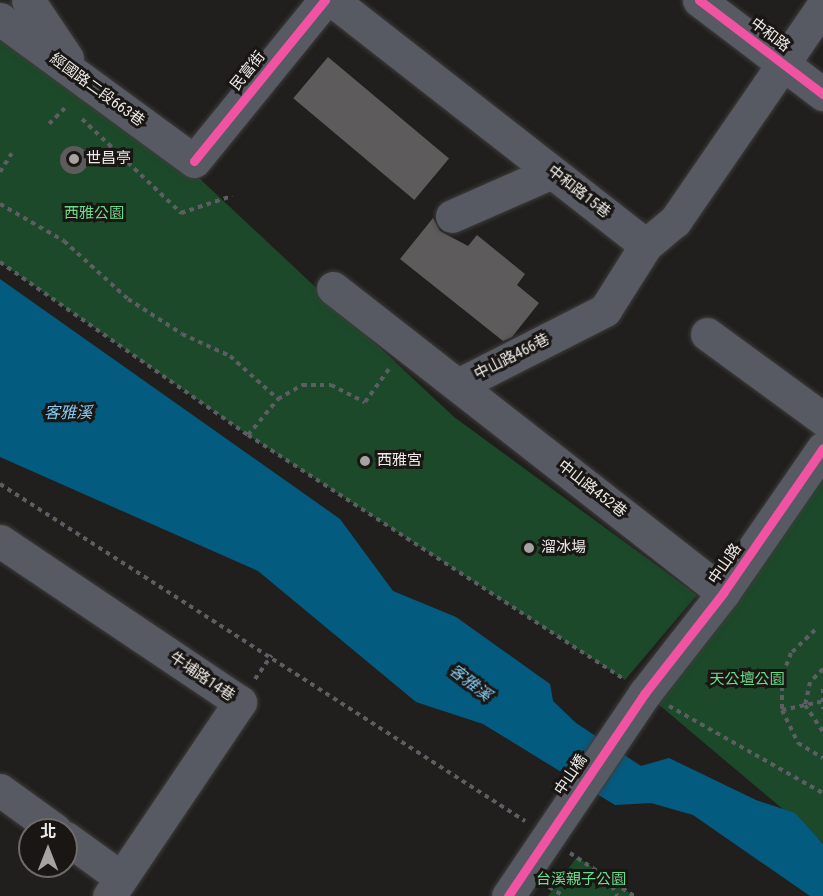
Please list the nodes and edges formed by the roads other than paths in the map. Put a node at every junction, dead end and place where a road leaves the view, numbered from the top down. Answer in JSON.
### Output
{"nodes":[{"id":1,"x":28,"y":0,"type":"edge"},
{"id":2,"x":325,"y":0,"type":"edge"},
{"id":3,"x":332,"y":0,"type":"edge"},
{"id":4,"x":699,"y":0,"type":"edge"},
{"id":5,"x":823,"y":6,"type":"edge"},
{"id":6,"x":0,"y":19,"type":"edge"},
{"id":7,"x":784,"y":65,"type":"junction"},
{"id":8,"x":68,"y":94,"type":"junction"},
{"id":9,"x":823,"y":94,"type":"edge"},
{"id":10,"x":194,"y":161,"type":"joint"},
{"id":11,"x":552,"y":172,"type":"junction"},
{"id":12,"x":452,"y":216,"type":"dead end"},
{"id":13,"x":646,"y":245,"type":"junction"},
{"id":14,"x":333,"y":288,"type":"dead end"},
{"id":15,"x":707,"y":334,"type":"dead end"},
{"id":16,"x":460,"y":384,"type":"junction"},
{"id":17,"x":823,"y":418,"type":"edge"},
{"id":18,"x":823,"y":448,"type":"edge"},
{"id":19,"x":0,"y":541,"type":"edge"},
{"id":20,"x":723,"y":593,"type":"junction"},
{"id":21,"x":645,"y":693,"type":"joint"},
{"id":22,"x":0,"y":790,"type":"edge"},
{"id":23,"x":38,"y":818,"type":"edge"},
{"id":24,"x":78,"y":850,"type":"edge"},
{"id":25,"x":515,"y":885,"type":"edge"},
{"id":26,"x":115,"y":887,"type":"edge"}],
"edges":[{"from":1,"to":8,"type":"street"},
{"from":2,"to":10,"type":"street","name":"民富街"},
{"from":3,"to":11,"type":"street","name":"中和路15巷"},
{"from":4,"to":7,"type":"street","name":"中和路"},
{"from":5,"to":7,"type":"street"},
{"from":6,"to":8,"type":"street","name":"經國路二段663巷"},
{"from":7,"to":9,"type":"street","name":"中和路"},
{"from":7,"to":13,"type":"street"},
{"from":8,"to":10,"type":"street","name":"經國路二段663巷"},
{"from":11,"to":12,"type":"street"},
{"from":11,"to":13,"type":"street","name":"中和路15巷"},
{"from":13,"to":16,"type":"street","name":"中山路466巷"},
{"from":14,"to":16,"type":"street","name":"中山路466巷"},
{"from":15,"to":17,"type":"street"},
{"from":16,"to":20,"type":"street","name":"中山路452巷"},
{"from":18,"to":20,"type":"street","name":"中山路"},
{"from":19,"to":26,"type":"street","name":"牛埔路14巷"},
{"from":20,"to":21,"type":"street","name":"中山路"},
{"from":21,"to":25,"type":"street","name":"中山橋"},
{"from":22,"to":23,"type":"street"},
{"from":24,"to":26,"type":"street"}]}
